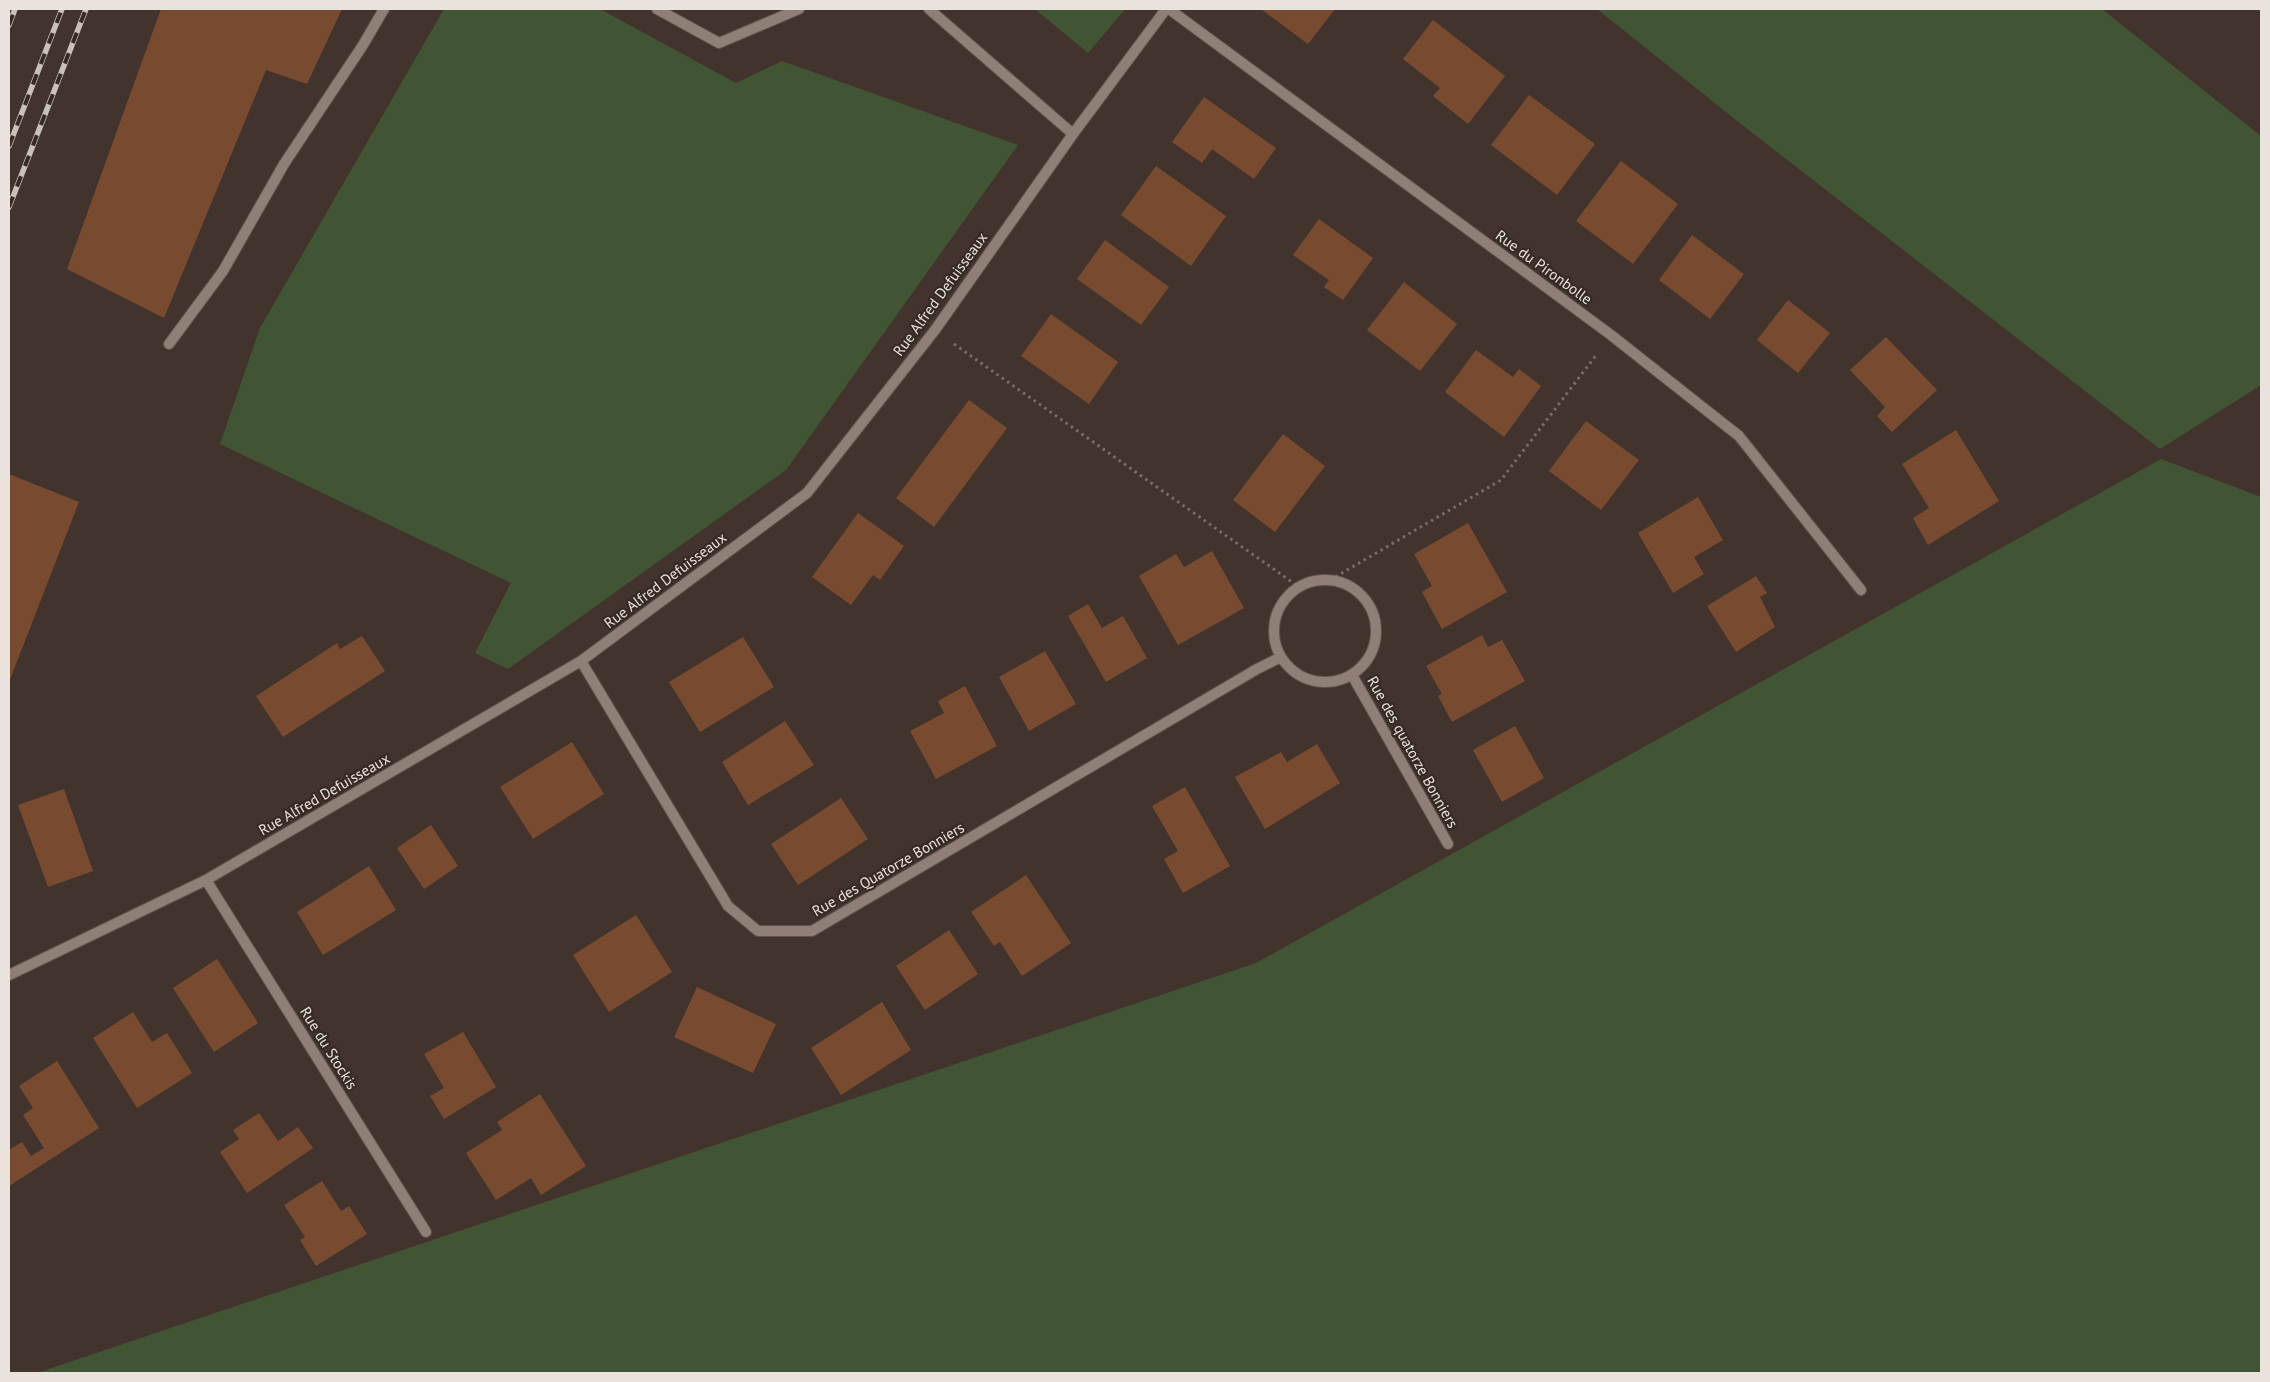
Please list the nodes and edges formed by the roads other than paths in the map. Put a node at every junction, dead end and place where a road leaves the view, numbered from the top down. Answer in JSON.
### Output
{"nodes":[{"id":1,"x":384,"y":9,"type":"edge"},
{"id":2,"x":657,"y":9,"type":"edge"},
{"id":3,"x":799,"y":9,"type":"edge"},
{"id":4,"x":929,"y":9,"type":"edge"},
{"id":5,"x":1167,"y":9,"type":"edge"},
{"id":6,"x":1073,"y":134,"type":"junction"},
{"id":7,"x":169,"y":344,"type":"dead end"},
{"id":8,"x":1861,"y":590,"type":"dead end"},
{"id":9,"x":1281,"y":657,"type":"junction"},
{"id":10,"x":581,"y":661,"type":"junction"},
{"id":11,"x":1352,"y":675,"type":"junction"},
{"id":12,"x":1448,"y":844,"type":"dead end"},
{"id":13,"x":206,"y":880,"type":"junction"},
{"id":14,"x":9,"y":975,"type":"edge"},
{"id":15,"x":426,"y":1232,"type":"dead end"}],
"edges":[{"from":1,"to":7,"type":"street"},
{"from":2,"to":3,"type":"street"},
{"from":4,"to":6,"type":"street"},
{"from":5,"to":6,"type":"street","name":"Rue Alfred Defuisseaux"},
{"from":5,"to":8,"type":"street","name":"Rue du Pironbolle"},
{"from":6,"to":10,"type":"street","name":"Rue Alfred Defuisseaux"},
{"from":9,"to":10,"type":"street","name":"Rue des Quatorze Bonniers"},
{"from":9,"to":11,"type":"street","name":"Rue des quatorze Bonniers"},
{"from":9,"to":11,"type":"street","name":"Rue des quatorze Bonniers"},
{"from":10,"to":13,"type":"street","name":"Rue Alfred Defuisseaux"},
{"from":11,"to":12,"type":"street","name":"Rue des quatorze Bonniers"},
{"from":13,"to":14,"type":"street","name":"Rue Alfred Defuisseaux"},
{"from":13,"to":15,"type":"street","name":"Rue du Stockis"}]}
